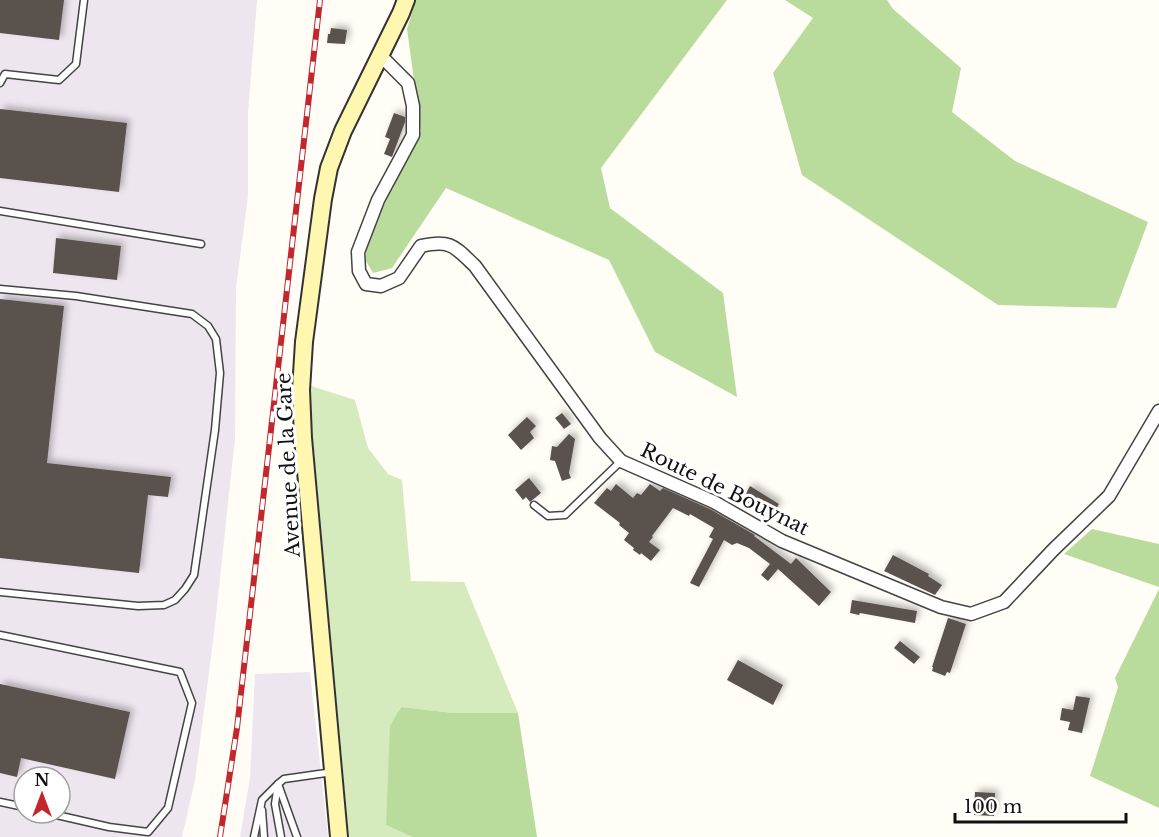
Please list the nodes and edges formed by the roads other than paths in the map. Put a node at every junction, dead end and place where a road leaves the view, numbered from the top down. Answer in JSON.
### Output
{"nodes":[{"id":1,"x":84,"y":0,"type":"edge"},
{"id":2,"x":406,"y":0,"type":"edge"},
{"id":3,"x":381,"y":56,"type":"junction"},
{"id":4,"x":0,"y":83,"type":"edge"},
{"id":5,"x":0,"y":211,"type":"edge"},
{"id":6,"x":201,"y":244,"type":"dead end"},
{"id":7,"x":0,"y":289,"type":"edge"},
{"id":8,"x":1159,"y":411,"type":"edge"},
{"id":9,"x":621,"y":460,"type":"junction"},
{"id":10,"x":534,"y":505,"type":"dead end"},
{"id":11,"x":0,"y":592,"type":"edge"},
{"id":12,"x":0,"y":635,"type":"edge"},
{"id":13,"x":334,"y":772,"type":"junction"},
{"id":14,"x":278,"y":784,"type":"junction"},
{"id":15,"x":262,"y":800,"type":"junction"},
{"id":16,"x":72,"y":819,"type":"edge"},
{"id":17,"x":254,"y":837,"type":"edge"},
{"id":18,"x":264,"y":837,"type":"edge"},
{"id":19,"x":281,"y":837,"type":"edge"},
{"id":20,"x":297,"y":837,"type":"edge"},
{"id":21,"x":339,"y":837,"type":"edge"}],
"edges":[{"from":1,"to":4,"type":"lane"},
{"from":2,"to":3,"type":"street","name":"Avenue de la Gare"},
{"from":3,"to":9,"type":"street","name":"Route de Bouynat"},
{"from":3,"to":13,"type":"street","name":"Avenue de la Gare"},
{"from":5,"to":6,"type":"lane"},
{"from":7,"to":11,"type":"lane"},
{"from":8,"to":9,"type":"street","name":"Route de Bouynat"},
{"from":9,"to":10,"type":"lane"},
{"from":12,"to":16,"type":"lane"},
{"from":13,"to":14,"type":"lane"},
{"from":13,"to":21,"type":"street","name":"Avenue de la Gare"},
{"from":14,"to":15,"type":"lane"},
{"from":14,"to":19,"type":"lane"},
{"from":14,"to":20,"type":"lane"},
{"from":15,"to":17,"type":"lane"},
{"from":15,"to":18,"type":"lane"}]}
